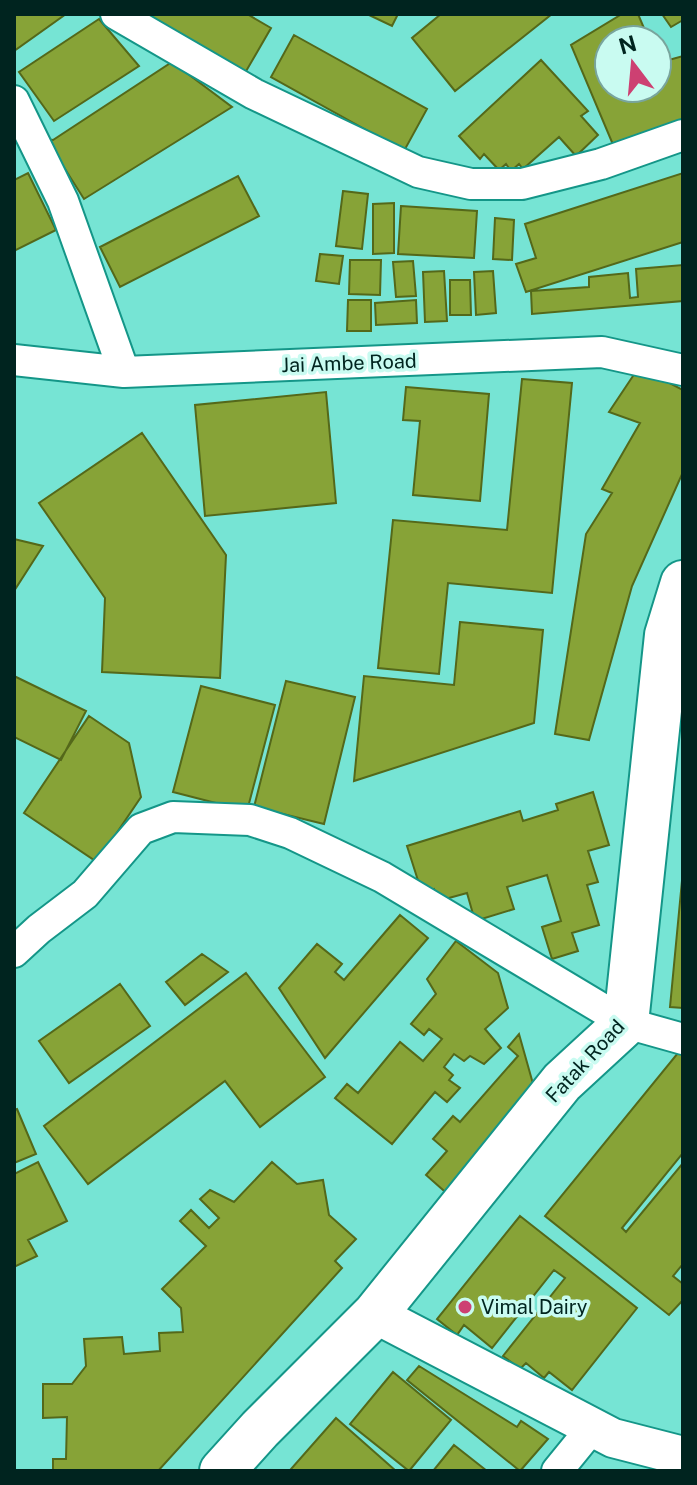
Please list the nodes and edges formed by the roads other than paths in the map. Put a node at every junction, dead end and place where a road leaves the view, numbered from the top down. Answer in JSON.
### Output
{"nodes":[{"id":1,"x":116,"y":14,"type":"edge"},
{"id":2,"x":14,"y":101,"type":"edge"},
{"id":3,"x":683,"y":135,"type":"edge"},
{"id":4,"x":14,"y":360,"type":"edge"},
{"id":5,"x":683,"y":370,"type":"edge"},
{"id":6,"x":124,"y":372,"type":"junction"},
{"id":7,"x":683,"y":583,"type":"edge"},
{"id":8,"x":14,"y":952,"type":"edge"},
{"id":9,"x":626,"y":1023,"type":"junction"},
{"id":10,"x":683,"y":1039,"type":"edge"},
{"id":11,"x":375,"y":1314,"type":"junction"},
{"id":12,"x":592,"y":1428,"type":"junction"},
{"id":13,"x":683,"y":1456,"type":"edge"},
{"id":14,"x":222,"y":1471,"type":"edge"},
{"id":15,"x":557,"y":1471,"type":"edge"}],
"edges":[{"from":1,"to":3,"type":"street"},
{"from":2,"to":6,"type":"street"},
{"from":4,"to":6,"type":"street","name":"Jai Ambe Road"},
{"from":5,"to":6,"type":"street","name":"Jai Ambe Road"},
{"from":7,"to":9,"type":"main road","name":"Fatak Road"},
{"from":8,"to":9,"type":"street"},
{"from":9,"to":10,"type":"street"},
{"from":9,"to":11,"type":"main road","name":"Fatak Road"},
{"from":11,"to":12,"type":"street"},
{"from":11,"to":14,"type":"main road","name":"Fatak Road"},
{"from":12,"to":13,"type":"street"},
{"from":12,"to":15,"type":"street"}]}
